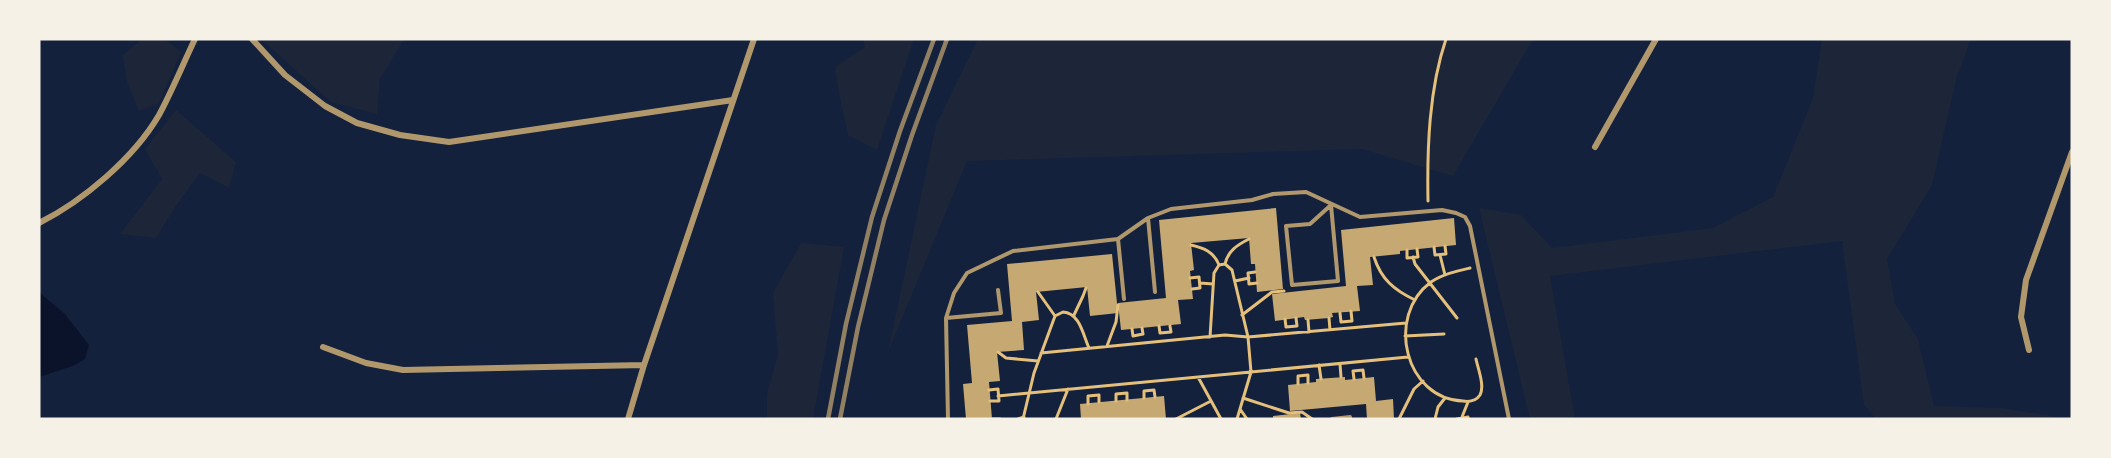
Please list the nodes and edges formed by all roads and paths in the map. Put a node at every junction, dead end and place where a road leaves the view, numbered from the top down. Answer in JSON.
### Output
{"nodes":[{"id":1,"x":195,"y":39,"type":"edge"},
{"id":2,"x":252,"y":39,"type":"edge"},
{"id":3,"x":754,"y":39,"type":"edge"},
{"id":4,"x":1446,"y":39,"type":"edge"},
{"id":5,"x":1656,"y":39,"type":"edge"},
{"id":6,"x":733,"y":100,"type":"junction"},
{"id":7,"x":1595,"y":147,"type":"dead end"},
{"id":8,"x":2072,"y":152,"type":"edge"},
{"id":9,"x":1331,"y":205,"type":"junction"},
{"id":10,"x":1428,"y":212,"type":"junction"},
{"id":11,"x":1148,"y":218,"type":"junction"},
{"id":12,"x":39,"y":223,"type":"edge"},
{"id":13,"x":1118,"y":239,"type":"junction"},
{"id":14,"x":1249,"y":239,"type":"dead end"},
{"id":15,"x":1191,"y":245,"type":"dead end"},
{"id":16,"x":1445,"y":246,"type":"dead end"},
{"id":17,"x":1434,"y":247,"type":"dead end"},
{"id":18,"x":1417,"y":249,"type":"dead end"},
{"id":19,"x":1407,"y":250,"type":"dead end"},
{"id":20,"x":1440,"y":255,"type":"junction"},
{"id":21,"x":1374,"y":257,"type":"dead end"},
{"id":22,"x":1413,"y":257,"type":"junction"},
{"id":23,"x":1226,"y":264,"type":"junction"},
{"id":24,"x":1219,"y":265,"type":"junction"},
{"id":25,"x":1478,"y":266,"type":"junction"},
{"id":26,"x":1256,"y":272,"type":"dead end"},
{"id":27,"x":1445,"y":275,"type":"junction"},
{"id":28,"x":1191,"y":278,"type":"dead end"},
{"id":29,"x":1249,"y":278,"type":"junction"},
{"id":30,"x":1235,"y":281,"type":"junction"},
{"id":31,"x":1431,"y":282,"type":"junction"},
{"id":32,"x":1199,"y":283,"type":"junction"},
{"id":33,"x":1257,"y":283,"type":"dead end"},
{"id":34,"x":1213,"y":284,"type":"junction"},
{"id":35,"x":1292,"y":285,"type":"junction"},
{"id":36,"x":1086,"y":288,"type":"dead end"},
{"id":37,"x":1192,"y":289,"type":"dead end"},
{"id":38,"x":999,"y":290,"type":"dead end"},
{"id":39,"x":1038,"y":292,"type":"dead end"},
{"id":40,"x":1155,"y":292,"type":"dead end"},
{"id":41,"x":1124,"y":299,"type":"joint"},
{"id":42,"x":1415,"y":300,"type":"junction"},
{"id":43,"x":1351,"y":311,"type":"dead end"},
{"id":44,"x":1340,"y":313,"type":"dead end"},
{"id":45,"x":1074,"y":315,"type":"junction"},
{"id":46,"x":1242,"y":315,"type":"junction"},
{"id":47,"x":1055,"y":316,"type":"junction"},
{"id":48,"x":946,"y":318,"type":"junction"},
{"id":49,"x":1296,"y":318,"type":"dead end"},
{"id":50,"x":1329,"y":318,"type":"dead end"},
{"id":51,"x":1457,"y":318,"type":"dead end"},
{"id":52,"x":1285,"y":319,"type":"dead end"},
{"id":53,"x":1308,"y":320,"type":"dead end"},
{"id":54,"x":1347,"y":321,"type":"junction"},
{"id":55,"x":1406,"y":323,"type":"junction"},
{"id":56,"x":1159,"y":326,"type":"dead end"},
{"id":57,"x":1170,"y":326,"type":"dead end"},
{"id":58,"x":1292,"y":326,"type":"junction"},
{"id":59,"x":1142,"y":328,"type":"dead end"},
{"id":60,"x":1347,"y":328,"type":"junction"},
{"id":61,"x":1132,"y":329,"type":"dead end"},
{"id":62,"x":1330,"y":330,"type":"junction"},
{"id":63,"x":1165,"y":332,"type":"junction"},
{"id":64,"x":1309,"y":332,"type":"junction"},
{"id":65,"x":1292,"y":333,"type":"junction"},
{"id":66,"x":1444,"y":334,"type":"dead end"},
{"id":67,"x":1137,"y":335,"type":"junction"},
{"id":68,"x":1210,"y":336,"type":"junction"},
{"id":69,"x":1405,"y":336,"type":"junction"},
{"id":70,"x":1248,"y":337,"type":"junction"},
{"id":71,"x":1166,"y":341,"type":"junction"},
{"id":72,"x":1138,"y":344,"type":"junction"},
{"id":73,"x":1107,"y":346,"type":"junction"},
{"id":74,"x":323,"y":347,"type":"dead end"},
{"id":75,"x":1089,"y":348,"type":"junction"},
{"id":76,"x":2029,"y":350,"type":"dead end"},
{"id":77,"x":998,"y":352,"type":"dead end"},
{"id":78,"x":1041,"y":352,"type":"junction"},
{"id":79,"x":1408,"y":357,"type":"junction"},
{"id":80,"x":1476,"y":359,"type":"dead end"},
{"id":81,"x":1038,"y":362,"type":"junction"},
{"id":82,"x":1357,"y":362,"type":"junction"},
{"id":83,"x":1340,"y":363,"type":"junction"},
{"id":84,"x":644,"y":365,"type":"junction"},
{"id":85,"x":1319,"y":365,"type":"junction"},
{"id":86,"x":1301,"y":367,"type":"junction"},
{"id":87,"x":1358,"y":370,"type":"junction"},
{"id":88,"x":1251,"y":372,"type":"junction"},
{"id":89,"x":1302,"y":376,"type":"junction"},
{"id":90,"x":1198,"y":377,"type":"junction"},
{"id":91,"x":1341,"y":377,"type":"dead end"},
{"id":92,"x":1364,"y":378,"type":"dead end"},
{"id":93,"x":1321,"y":379,"type":"dead end"},
{"id":94,"x":1354,"y":379,"type":"dead end"},
{"id":95,"x":1423,"y":381,"type":"junction"},
{"id":96,"x":1149,"y":382,"type":"junction"},
{"id":97,"x":1308,"y":383,"type":"dead end"},
{"id":98,"x":1120,"y":384,"type":"junction"},
{"id":99,"x":1299,"y":384,"type":"dead end"},
{"id":100,"x":1092,"y":387,"type":"junction"},
{"id":101,"x":1068,"y":389,"type":"junction"},
{"id":102,"x":989,"y":390,"type":"dead end"},
{"id":103,"x":1149,"y":390,"type":"junction"},
{"id":104,"x":1029,"y":393,"type":"junction"},
{"id":105,"x":1122,"y":393,"type":"junction"},
{"id":106,"x":998,"y":396,"type":"junction"},
{"id":107,"x":1094,"y":396,"type":"junction"},
{"id":108,"x":1155,"y":397,"type":"dead end"},
{"id":109,"x":1144,"y":398,"type":"dead end"},
{"id":110,"x":1243,"y":398,"type":"junction"},
{"id":111,"x":1445,"y":398,"type":"junction"},
{"id":112,"x":1127,"y":400,"type":"dead end"},
{"id":113,"x":990,"y":401,"type":"dead end"},
{"id":114,"x":1116,"y":401,"type":"dead end"},
{"id":115,"x":1211,"y":401,"type":"junction"},
{"id":116,"x":1099,"y":402,"type":"dead end"},
{"id":117,"x":1468,"y":402,"type":"junction"},
{"id":118,"x":1088,"y":404,"type":"dead end"},
{"id":119,"x":1240,"y":409,"type":"junction"},
{"id":120,"x":1216,"y":411,"type":"junction"},
{"id":121,"x":1462,"y":417,"type":"junction"},
{"id":122,"x":992,"y":418,"type":"edge"},
{"id":123,"x":1023,"y":418,"type":"edge"},
{"id":124,"x":628,"y":419,"type":"edge"},
{"id":125,"x":948,"y":419,"type":"edge"},
{"id":126,"x":1000,"y":419,"type":"edge"},
{"id":127,"x":1018,"y":419,"type":"edge"},
{"id":128,"x":1056,"y":419,"type":"edge"},
{"id":129,"x":1176,"y":419,"type":"edge"},
{"id":130,"x":1213,"y":419,"type":"edge"},
{"id":131,"x":1221,"y":419,"type":"edge"},
{"id":132,"x":1237,"y":419,"type":"edge"},
{"id":133,"x":1247,"y":419,"type":"edge"},
{"id":134,"x":1312,"y":419,"type":"edge"},
{"id":135,"x":1332,"y":419,"type":"edge"},
{"id":136,"x":1350,"y":419,"type":"edge"},
{"id":137,"x":1399,"y":419,"type":"edge"},
{"id":138,"x":1435,"y":419,"type":"edge"},
{"id":139,"x":1457,"y":419,"type":"edge"},
{"id":140,"x":1468,"y":419,"type":"edge"},
{"id":141,"x":1509,"y":419,"type":"edge"}],
"edges":[{"from":1,"to":12,"type":"street"},
{"from":2,"to":6,"type":"street"},
{"from":3,"to":6,"type":"street"},
{"from":4,"to":10,"type":"path"},
{"from":5,"to":7,"type":"street"},
{"from":6,"to":84,"type":"street"},
{"from":8,"to":76,"type":"street"},
{"from":9,"to":10,"type":"lane"},
{"from":9,"to":11,"type":"lane"},
{"from":9,"to":35,"type":"lane"},
{"from":9,"to":35,"type":"lane"},
{"from":10,"to":25,"type":"lane"},
{"from":11,"to":13,"type":"lane"},
{"from":11,"to":40,"type":"lane"},
{"from":13,"to":41,"type":"lane"},
{"from":13,"to":48,"type":"lane"},
{"from":14,"to":23,"type":"path"},
{"from":15,"to":24,"type":"path"},
{"from":16,"to":20,"type":"path"},
{"from":17,"to":20,"type":"path"},
{"from":18,"to":22,"type":"path"},
{"from":19,"to":22,"type":"path"},
{"from":20,"to":27,"type":"path"},
{"from":21,"to":42,"type":"path"},
{"from":22,"to":31,"type":"path"},
{"from":23,"to":24,"type":"path"},
{"from":23,"to":30,"type":"path"},
{"from":24,"to":34,"type":"path"},
{"from":25,"to":27,"type":"path"},
{"from":25,"to":141,"type":"lane"},
{"from":26,"to":29,"type":"path"},
{"from":27,"to":31,"type":"path"},
{"from":28,"to":32,"type":"path"},
{"from":29,"to":30,"type":"path"},
{"from":29,"to":33,"type":"path"},
{"from":30,"to":46,"type":"path"},
{"from":31,"to":42,"type":"path"},
{"from":31,"to":51,"type":"path"},
{"from":32,"to":34,"type":"path"},
{"from":32,"to":37,"type":"path"},
{"from":34,"to":68,"type":"path"},
{"from":35,"to":46,"type":"path"},
{"from":36,"to":45,"type":"path"},
{"from":38,"to":48,"type":"lane"},
{"from":39,"to":47,"type":"path"},
{"from":41,"to":73,"type":"path"},
{"from":42,"to":55,"type":"path"},
{"from":43,"to":54,"type":"path"},
{"from":44,"to":54,"type":"path"},
{"from":45,"to":47,"type":"path"},
{"from":45,"to":75,"type":"path"},
{"from":46,"to":70,"type":"path"},
{"from":47,"to":78,"type":"path"},
{"from":48,"to":125,"type":"lane"},
{"from":49,"to":58,"type":"path"},
{"from":50,"to":62,"type":"path"},
{"from":52,"to":58,"type":"path"},
{"from":53,"to":64,"type":"path"},
{"from":54,"to":60,"type":"path"},
{"from":55,"to":60,"type":"path"},
{"from":55,"to":69,"type":"path"},
{"from":56,"to":63,"type":"path"},
{"from":57,"to":63,"type":"path"},
{"from":58,"to":65,"type":"path"},
{"from":59,"to":67,"type":"path"},
{"from":60,"to":62,"type":"path"},
{"from":61,"to":67,"type":"path"},
{"from":62,"to":64,"type":"path"},
{"from":63,"to":71,"type":"path"},
{"from":64,"to":65,"type":"path"},
{"from":65,"to":70,"type":"path"},
{"from":66,"to":69,"type":"path"},
{"from":67,"to":72,"type":"path"},
{"from":68,"to":70,"type":"path"},
{"from":68,"to":71,"type":"path"},
{"from":69,"to":79,"type":"path"},
{"from":70,"to":88,"type":"path"},
{"from":71,"to":72,"type":"path"},
{"from":72,"to":73,"type":"path"},
{"from":73,"to":75,"type":"path"},
{"from":74,"to":84,"type":"street"},
{"from":75,"to":78,"type":"path"},
{"from":77,"to":81,"type":"path"},
{"from":78,"to":81,"type":"path"},
{"from":79,"to":82,"type":"path"},
{"from":79,"to":95,"type":"path"},
{"from":80,"to":117,"type":"path"},
{"from":81,"to":104,"type":"path"},
{"from":82,"to":83,"type":"path"},
{"from":82,"to":87,"type":"path"},
{"from":83,"to":85,"type":"path"},
{"from":83,"to":91,"type":"path"},
{"from":84,"to":124,"type":"street"},
{"from":85,"to":86,"type":"path"},
{"from":85,"to":93,"type":"path"},
{"from":86,"to":88,"type":"path"},
{"from":86,"to":89,"type":"path"},
{"from":87,"to":92,"type":"path"},
{"from":87,"to":94,"type":"path"},
{"from":88,"to":90,"type":"path"},
{"from":88,"to":110,"type":"path"},
{"from":89,"to":97,"type":"path"},
{"from":89,"to":99,"type":"path"},
{"from":90,"to":96,"type":"path"},
{"from":90,"to":115,"type":"path"},
{"from":95,"to":111,"type":"path"},
{"from":95,"to":137,"type":"path"},
{"from":96,"to":98,"type":"path"},
{"from":96,"to":103,"type":"path"},
{"from":98,"to":100,"type":"path"},
{"from":98,"to":105,"type":"path"},
{"from":100,"to":101,"type":"path"},
{"from":100,"to":107,"type":"path"},
{"from":101,"to":104,"type":"path"},
{"from":101,"to":128,"type":"path"},
{"from":102,"to":106,"type":"path"},
{"from":103,"to":108,"type":"path"},
{"from":103,"to":109,"type":"path"},
{"from":104,"to":106,"type":"path"},
{"from":104,"to":123,"type":"path"},
{"from":105,"to":112,"type":"path"},
{"from":105,"to":114,"type":"path"},
{"from":106,"to":113,"type":"path"},
{"from":107,"to":116,"type":"path"},
{"from":107,"to":118,"type":"path"},
{"from":110,"to":119,"type":"path"},
{"from":110,"to":134,"type":"path"},
{"from":111,"to":117,"type":"path"},
{"from":111,"to":138,"type":"path"},
{"from":115,"to":120,"type":"path"},
{"from":115,"to":129,"type":"path"},
{"from":117,"to":121,"type":"path"},
{"from":119,"to":132,"type":"path"},
{"from":119,"to":133,"type":"path"},
{"from":120,"to":130,"type":"path"},
{"from":120,"to":131,"type":"path"},
{"from":121,"to":139,"type":"path"},
{"from":121,"to":140,"type":"path"},
{"from":122,"to":126,"type":"path"},
{"from":123,"to":127,"type":"path"},
{"from":135,"to":136,"type":"lane"}]}
